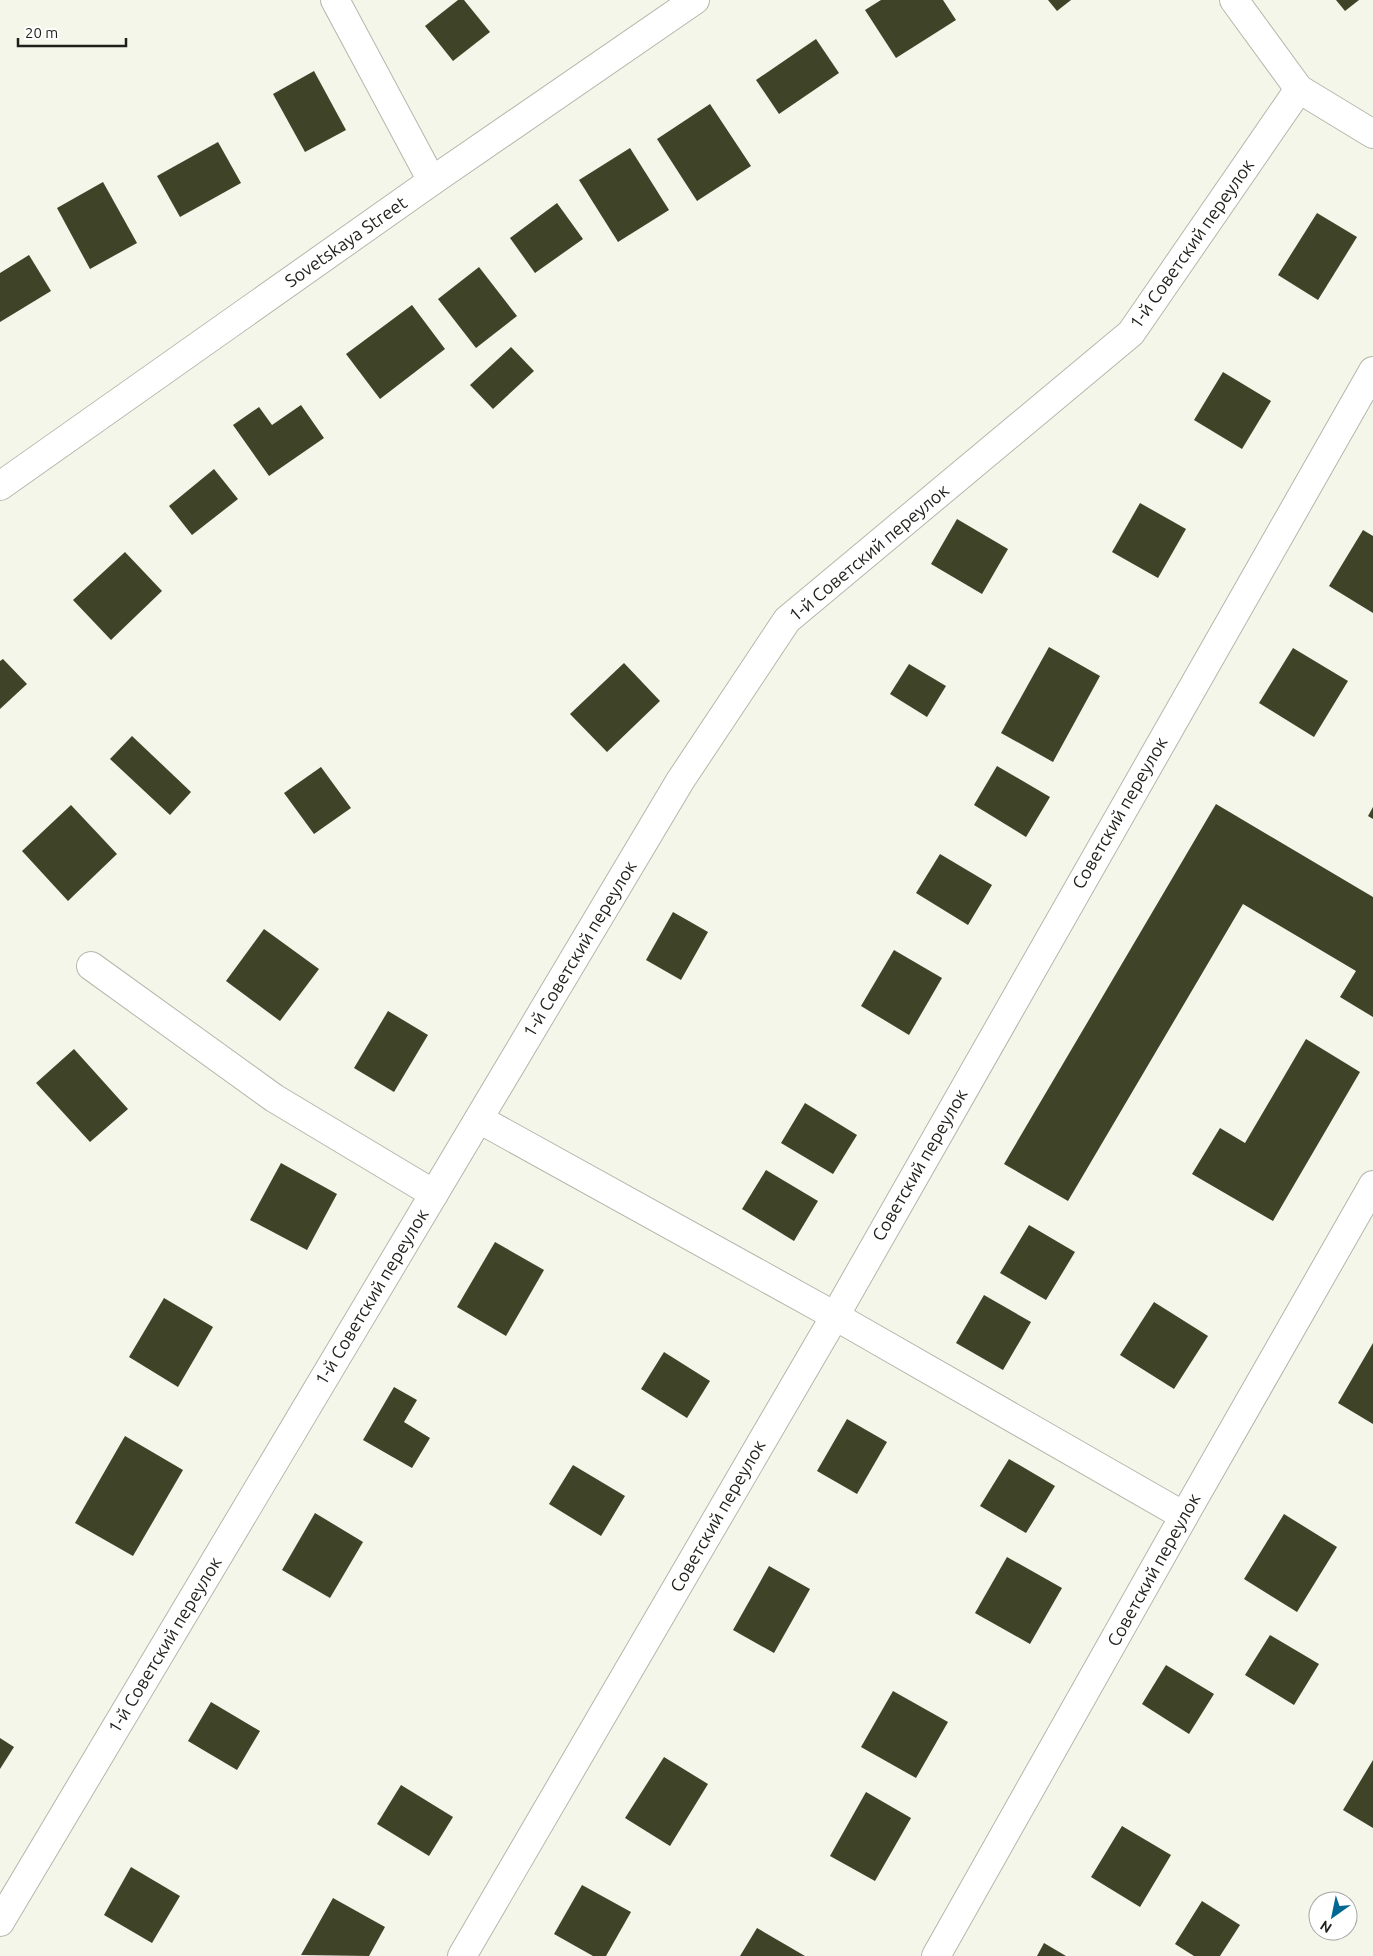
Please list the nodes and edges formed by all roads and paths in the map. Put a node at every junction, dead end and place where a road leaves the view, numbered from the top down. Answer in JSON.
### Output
{"nodes":[{"id":1,"x":334,"y":0,"type":"edge"},
{"id":2,"x":695,"y":0,"type":"edge"},
{"id":3,"x":1234,"y":0,"type":"edge"},
{"id":4,"x":1299,"y":89,"type":"junction"},
{"id":5,"x":1373,"y":134,"type":"edge"},
{"id":6,"x":432,"y":181,"type":"junction"},
{"id":7,"x":1373,"y":371,"type":"edge"},
{"id":8,"x":0,"y":486,"type":"edge"},
{"id":9,"x":91,"y":966,"type":"dead end"},
{"id":10,"x":479,"y":1119,"type":"junction"},
{"id":11,"x":1373,"y":1185,"type":"edge"},
{"id":12,"x":434,"y":1194,"type":"junction"},
{"id":13,"x":835,"y":1316,"type":"junction"},
{"id":14,"x":1184,"y":1516,"type":"junction"},
{"id":15,"x":0,"y":1922,"type":"edge"},
{"id":16,"x":462,"y":1956,"type":"edge"},
{"id":17,"x":936,"y":1956,"type":"edge"}],
"edges":[{"from":1,"to":6,"type":"street"},
{"from":2,"to":6,"type":"street","name":"Sovetskaya Street"},
{"from":3,"to":4,"type":"street"},
{"from":4,"to":5,"type":"street"},
{"from":4,"to":10,"type":"street","name":"1-й Советский переулок"},
{"from":6,"to":8,"type":"street","name":"Sovetskaya Street"},
{"from":7,"to":13,"type":"street","name":"Советский переулок"},
{"from":9,"to":12,"type":"street"},
{"from":10,"to":12,"type":"street","name":"1-й Советский переулок"},
{"from":10,"to":13,"type":"street"},
{"from":11,"to":14,"type":"street","name":"Советский переулок"},
{"from":12,"to":15,"type":"street","name":"1-й Советский переулок"},
{"from":13,"to":14,"type":"street"},
{"from":13,"to":16,"type":"street","name":"Советский переулок"},
{"from":14,"to":17,"type":"street","name":"Советский переулок"}]}
